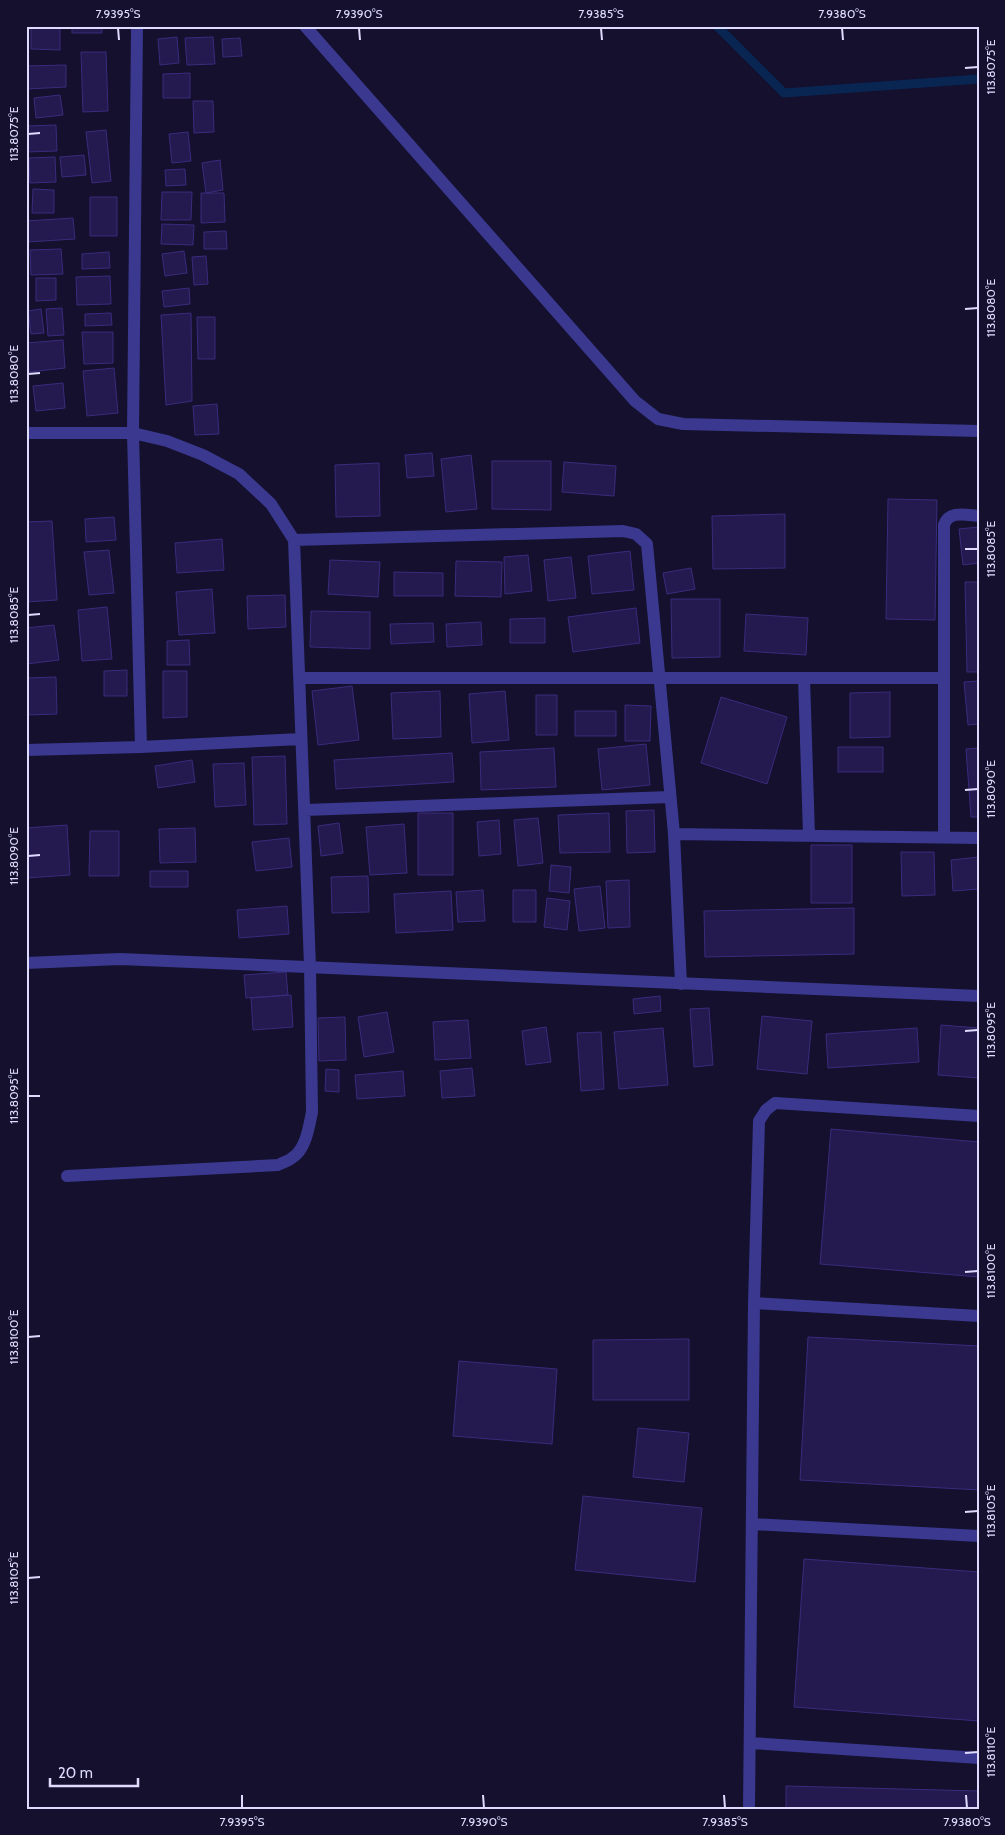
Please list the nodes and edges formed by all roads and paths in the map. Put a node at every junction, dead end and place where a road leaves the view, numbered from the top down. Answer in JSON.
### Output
{"nodes":[{"id":1,"x":137,"y":26,"type":"edge"},
{"id":2,"x":305,"y":26,"type":"edge"},
{"id":3,"x":979,"y":431,"type":"edge"},
{"id":4,"x":26,"y":433,"type":"edge"},
{"id":5,"x":133,"y":433,"type":"junction"},
{"id":6,"x":979,"y":516,"type":"edge"},
{"id":7,"x":294,"y":540,"type":"junction"},
{"id":8,"x":660,"y":677,"type":"junction"},
{"id":9,"x":301,"y":678,"type":"junction"},
{"id":10,"x":804,"y":678,"type":"junction"},
{"id":11,"x":944,"y":678,"type":"junction"},
{"id":12,"x":302,"y":739,"type":"junction"},
{"id":13,"x":141,"y":747,"type":"junction"},
{"id":14,"x":26,"y":750,"type":"edge"},
{"id":15,"x":670,"y":797,"type":"junction"},
{"id":16,"x":305,"y":810,"type":"junction"},
{"id":17,"x":674,"y":834,"type":"junction"},
{"id":18,"x":809,"y":835,"type":"junction"},
{"id":19,"x":944,"y":836,"type":"junction"},
{"id":20,"x":979,"y":838,"type":"edge"},
{"id":21,"x":26,"y":963,"type":"edge"},
{"id":22,"x":310,"y":966,"type":"junction"},
{"id":23,"x":681,"y":984,"type":"junction"},
{"id":24,"x":979,"y":996,"type":"edge"},
{"id":25,"x":979,"y":1116,"type":"edge"},
{"id":26,"x":67,"y":1176,"type":"dead end"},
{"id":27,"x":754,"y":1303,"type":"junction"},
{"id":28,"x":979,"y":1316,"type":"edge"},
{"id":29,"x":752,"y":1524,"type":"junction"},
{"id":30,"x":979,"y":1536,"type":"edge"},
{"id":31,"x":751,"y":1744,"type":"junction"},
{"id":32,"x":979,"y":1758,"type":"edge"},
{"id":33,"x":749,"y":1809,"type":"edge"}],
"edges":[{"from":1,"to":5,"type":"street"},
{"from":2,"to":3,"type":"street"},
{"from":4,"to":5,"type":"street"},
{"from":5,"to":7,"type":"street"},
{"from":5,"to":13,"type":"street"},
{"from":6,"to":11,"type":"street"},
{"from":7,"to":8,"type":"street"},
{"from":7,"to":9,"type":"street"},
{"from":8,"to":9,"type":"street"},
{"from":8,"to":10,"type":"street"},
{"from":8,"to":15,"type":"street"},
{"from":9,"to":12,"type":"street"},
{"from":10,"to":11,"type":"street"},
{"from":10,"to":18,"type":"street"},
{"from":11,"to":19,"type":"street"},
{"from":12,"to":13,"type":"street"},
{"from":12,"to":16,"type":"street"},
{"from":13,"to":14,"type":"street"},
{"from":15,"to":16,"type":"street"},
{"from":15,"to":17,"type":"street"},
{"from":16,"to":22,"type":"street"},
{"from":17,"to":18,"type":"street"},
{"from":17,"to":23,"type":"street"},
{"from":18,"to":19,"type":"street"},
{"from":19,"to":20,"type":"street"},
{"from":21,"to":22,"type":"street"},
{"from":22,"to":23,"type":"street"},
{"from":22,"to":26,"type":"street"},
{"from":23,"to":24,"type":"street"},
{"from":25,"to":27,"type":"street"},
{"from":27,"to":28,"type":"street"},
{"from":27,"to":29,"type":"street"},
{"from":29,"to":30,"type":"street"},
{"from":29,"to":31,"type":"street"},
{"from":31,"to":32,"type":"street"},
{"from":31,"to":33,"type":"street"}]}
